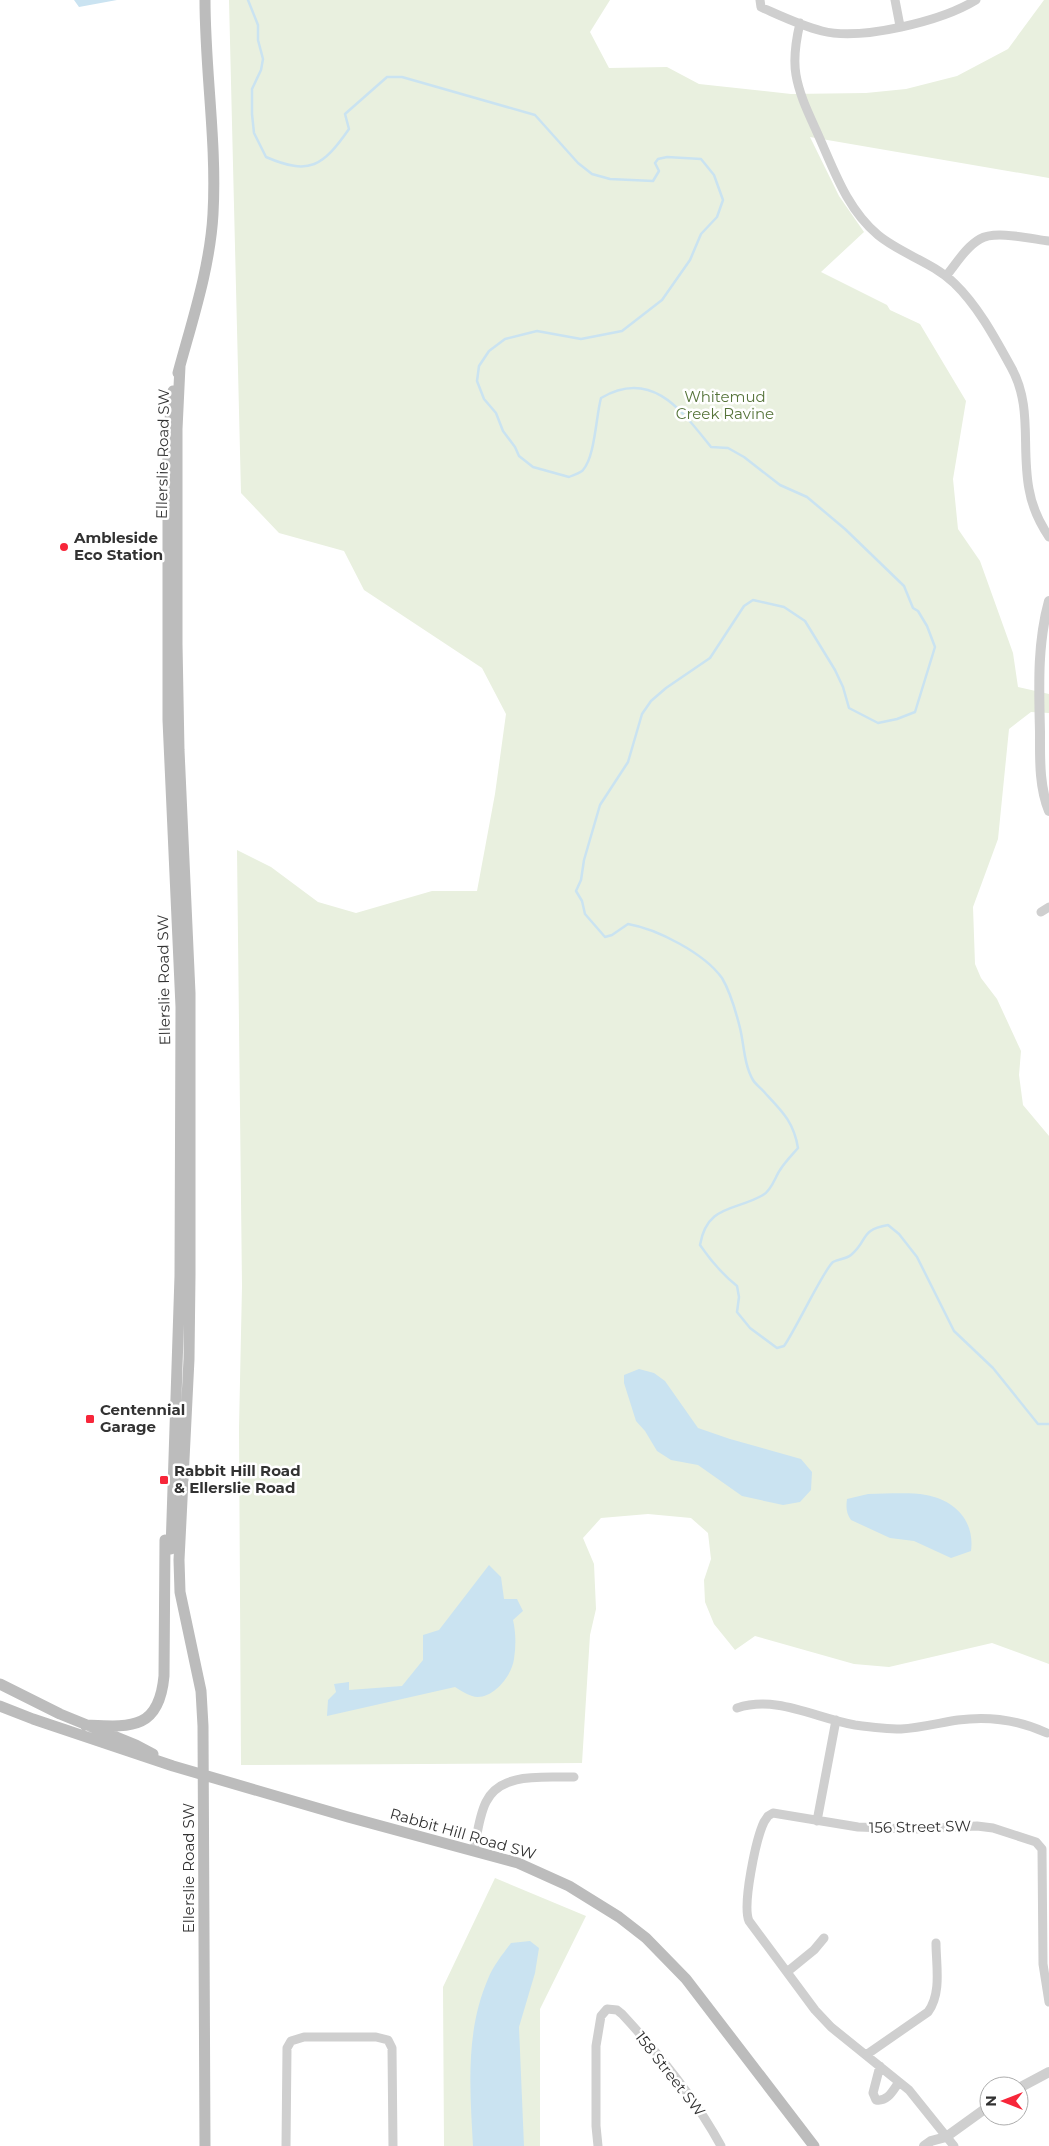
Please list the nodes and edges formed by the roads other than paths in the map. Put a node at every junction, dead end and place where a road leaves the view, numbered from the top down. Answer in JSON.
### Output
{"nodes":[{"id":1,"x":205,"y":0,"type":"edge"},
{"id":2,"x":760,"y":0,"type":"edge"},
{"id":3,"x":895,"y":0,"type":"edge"},
{"id":4,"x":976,"y":0,"type":"edge"},
{"id":5,"x":800,"y":23,"type":"junction"},
{"id":6,"x":900,"y":26,"type":"junction"},
{"id":7,"x":1049,"y":241,"type":"edge"},
{"id":8,"x":946,"y":276,"type":"junction"},
{"id":9,"x":180,"y":366,"type":"junction"},
{"id":10,"x":1049,"y":537,"type":"edge"},
{"id":11,"x":1049,"y":601,"type":"edge"},
{"id":12,"x":1049,"y":812,"type":"edge"},
{"id":13,"x":173,"y":1486,"type":"junction"},
{"id":14,"x":180,"y":1592,"type":"junction"},
{"id":15,"x":0,"y":1684,"type":"edge"},
{"id":16,"x":0,"y":1706,"type":"edge"},
{"id":17,"x":737,"y":1708,"type":"dead end"},
{"id":18,"x":836,"y":1720,"type":"junction"},
{"id":19,"x":85,"y":1725,"type":"junction"},
{"id":20,"x":1047,"y":1733,"type":"dead end"},
{"id":21,"x":173,"y":1766,"type":"junction"},
{"id":22,"x":204,"y":1774,"type":"junction"},
{"id":23,"x":574,"y":1777,"type":"dead end"},
{"id":24,"x":817,"y":1821,"type":"junction"},
{"id":25,"x":474,"y":1851,"type":"junction"},
{"id":26,"x":824,"y":1938,"type":"dead end"},
{"id":27,"x":936,"y":1943,"type":"dead end"},
{"id":28,"x":787,"y":1972,"type":"junction"},
{"id":29,"x":1049,"y":2002,"type":"edge"},
{"id":30,"x":866,"y":2055,"type":"junction"},
{"id":31,"x":880,"y":2066,"type":"junction"},
{"id":32,"x":1049,"y":2072,"type":"edge"},
{"id":33,"x":899,"y":2082,"type":"junction"},
{"id":34,"x":1029,"y":2083,"type":"edge"},
{"id":35,"x":979,"y":2114,"type":"edge"},
{"id":36,"x":944,"y":2141,"type":"edge"},
{"id":37,"x":205,"y":2146,"type":"edge"},
{"id":38,"x":286,"y":2146,"type":"edge"},
{"id":39,"x":393,"y":2146,"type":"edge"},
{"id":40,"x":598,"y":2146,"type":"edge"},
{"id":41,"x":721,"y":2146,"type":"edge"},
{"id":42,"x":814,"y":2146,"type":"edge"},
{"id":43,"x":924,"y":2146,"type":"edge"},
{"id":44,"x":954,"y":2146,"type":"edge"}],
"edges":[{"from":1,"to":9,"type":"main road","name":"Ellerslie Road SW"},
{"from":2,"to":5,"type":"street"},
{"from":3,"to":6,"type":"street"},
{"from":4,"to":6,"type":"street"},
{"from":5,"to":6,"type":"street"},
{"from":5,"to":8,"type":"street"},
{"from":7,"to":8,"type":"street"},
{"from":8,"to":10,"type":"street"},
{"from":9,"to":13,"type":"main road","name":"Ellerslie Road SW"},
{"from":9,"to":14,"type":"main road","name":"Ellerslie Road SW"},
{"from":11,"to":12,"type":"street"},
{"from":13,"to":14,"type":"main road","name":"Ellerslie Road SW"},
{"from":13,"to":19,"type":"main road"},
{"from":14,"to":22,"type":"main road","name":"Ellerslie Road SW"},
{"from":15,"to":19,"type":"main road","name":"Rabbit Hill Road SW"},
{"from":16,"to":21,"type":"main road","name":"Rabbit Hill Road SW"},
{"from":17,"to":18,"type":"street"},
{"from":18,"to":20,"type":"street"},
{"from":18,"to":24,"type":"street"},
{"from":19,"to":21,"type":"main road","name":"Rabbit Hill Road SW"},
{"from":21,"to":22,"type":"main road","name":"Rabbit Hill Road SW"},
{"from":22,"to":25,"type":"main road","name":"Rabbit Hill Road SW"},
{"from":22,"to":37,"type":"main road","name":"Ellerslie Road SW"},
{"from":23,"to":25,"type":"street"},
{"from":24,"to":28,"type":"street","name":"156 Street SW"},
{"from":24,"to":29,"type":"street","name":"156 Street SW"},
{"from":25,"to":42,"type":"main road","name":"Rabbit Hill Road SW"},
{"from":26,"to":28,"type":"street"},
{"from":27,"to":30,"type":"street"},
{"from":28,"to":30,"type":"street"},
{"from":30,"to":31,"type":"street"},
{"from":31,"to":33,"type":"street"},
{"from":31,"to":33,"type":"street"},
{"from":32,"to":34,"type":"street"},
{"from":33,"to":36,"type":"street"},
{"from":35,"to":36,"type":"street"},
{"from":36,"to":43,"type":"street"},
{"from":36,"to":44,"type":"street"},
{"from":38,"to":39,"type":"street"},
{"from":40,"to":41,"type":"street","name":"158 Street SW"}]}
